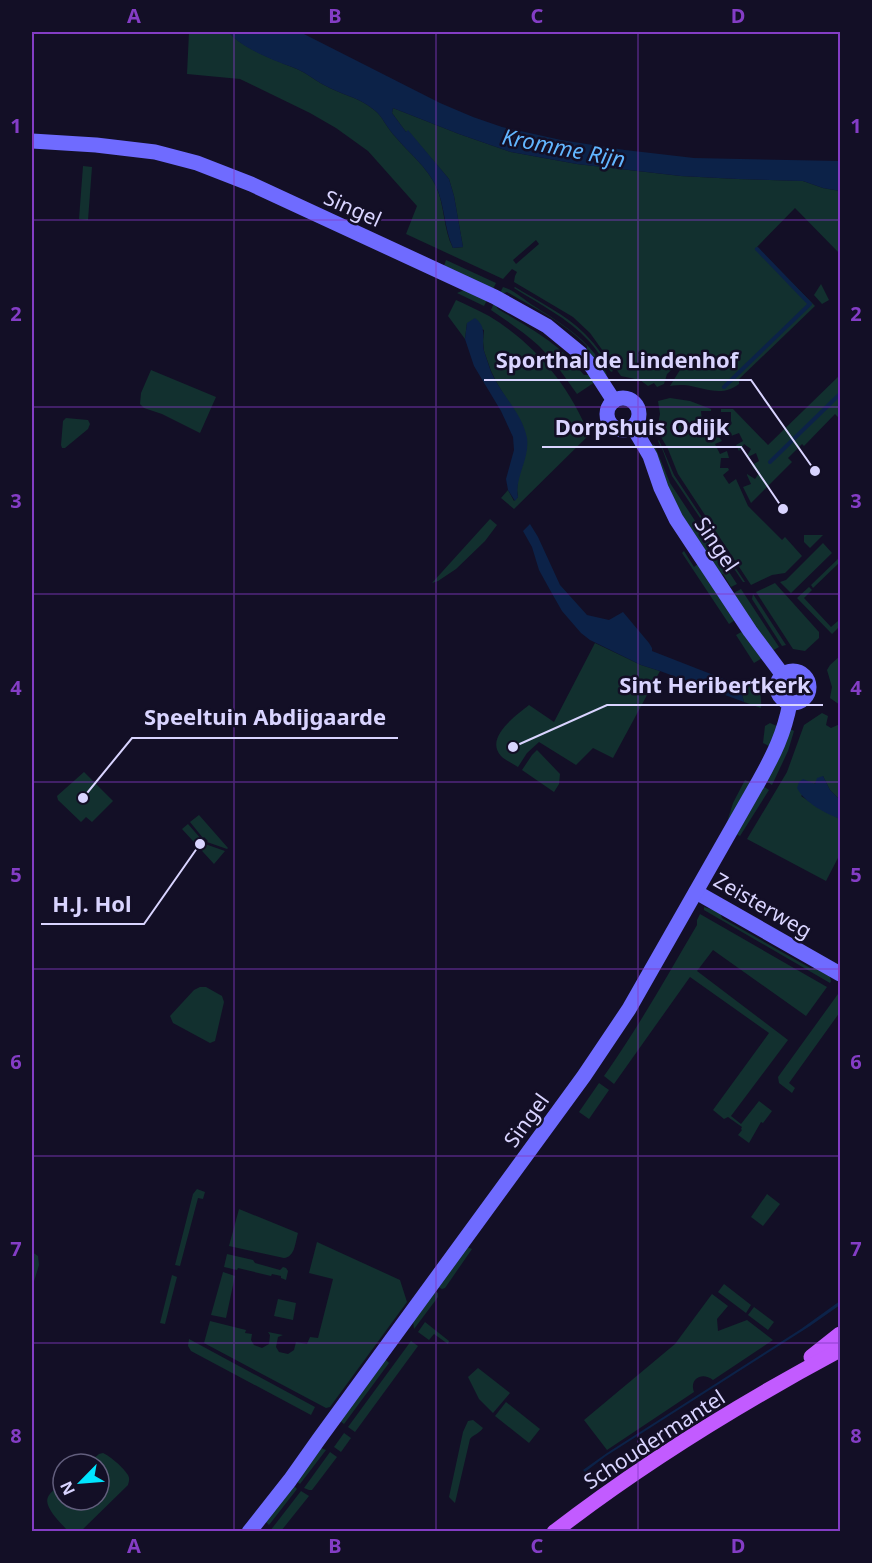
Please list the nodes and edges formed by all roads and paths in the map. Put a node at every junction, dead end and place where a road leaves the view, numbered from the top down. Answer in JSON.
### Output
{"nodes":[{"id":1,"x":32,"y":141,"type":"edge"},
{"id":2,"x":614,"y":401,"type":"junction"},
{"id":3,"x":633,"y":427,"type":"junction"},
{"id":4,"x":782,"y":674,"type":"junction"},
{"id":5,"x":790,"y":703,"type":"junction"},
{"id":6,"x":696,"y":892,"type":"junction"},
{"id":7,"x":840,"y":974,"type":"edge"},
{"id":8,"x":840,"y":1334,"type":"edge"},
{"id":9,"x":840,"y":1350,"type":"edge"},
{"id":10,"x":778,"y":1383,"type":"junction"},
{"id":11,"x":249,"y":1532,"type":"edge"},
{"id":12,"x":554,"y":1532,"type":"edge"}],
"edges":[{"from":1,"to":2,"type":"street","name":"Singel"},
{"from":2,"to":3,"type":"street"},
{"from":2,"to":3,"type":"street"},
{"from":3,"to":4,"type":"street","name":"Singel"},
{"from":4,"to":5,"type":"street"},
{"from":4,"to":5,"type":"street"},
{"from":5,"to":6,"type":"street","name":"Singel"},
{"from":6,"to":7,"type":"street","name":"Zeisterweg"},
{"from":6,"to":11,"type":"street","name":"Singel"},
{"from":8,"to":10,"type":"main road","name":"Schoudermantel"},
{"from":9,"to":10,"type":"main road","name":"Schoudermantel"},
{"from":10,"to":12,"type":"main road","name":"Schoudermantel"}]}
